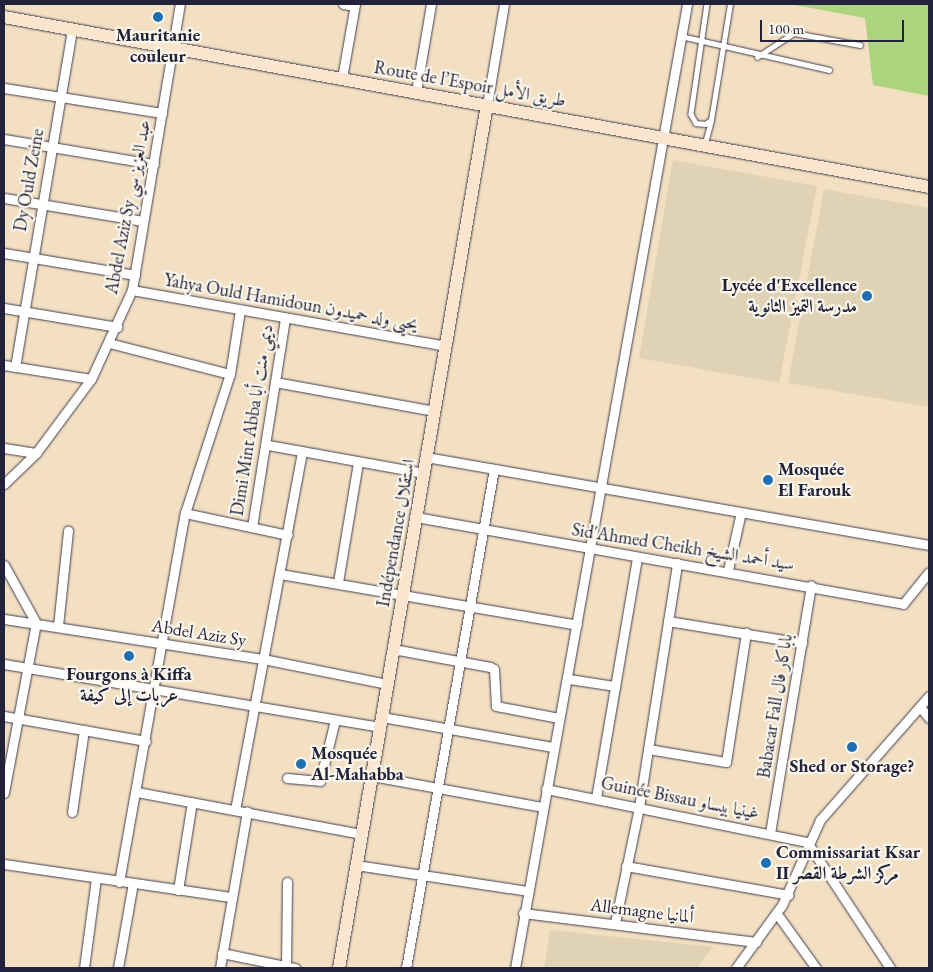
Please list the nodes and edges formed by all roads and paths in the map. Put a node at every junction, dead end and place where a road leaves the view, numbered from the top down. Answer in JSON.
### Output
{"nodes":[{"id":1,"x":180,"y":4,"type":"edge"},
{"id":2,"x":343,"y":4,"type":"edge"},
{"id":3,"x":431,"y":4,"type":"edge"},
{"id":4,"x":504,"y":4,"type":"edge"},
{"id":5,"x":687,"y":4,"type":"edge"},
{"id":6,"x":707,"y":4,"type":"edge"},
{"id":7,"x":730,"y":4,"type":"edge"},
{"id":8,"x":354,"y":5,"type":"edge"},
{"id":9,"x":4,"y":17,"type":"edge"},
{"id":10,"x":72,"y":29,"type":"junction"},
{"id":11,"x":681,"y":36,"type":"junction"},
{"id":12,"x":702,"y":40,"type":"junction"},
{"id":13,"x":860,"y":45,"type":"dead end"},
{"id":14,"x":172,"y":46,"type":"junction"},
{"id":15,"x":723,"y":46,"type":"junction"},
{"id":16,"x":756,"y":57,"type":"junction"},
{"id":17,"x":829,"y":70,"type":"dead end"},
{"id":18,"x":342,"y":78,"type":"junction"},
{"id":19,"x":4,"y":88,"type":"edge"},
{"id":20,"x":416,"y":92,"type":"junction"},
{"id":21,"x":60,"y":97,"type":"junction"},
{"id":22,"x":487,"y":104,"type":"junction"},
{"id":23,"x":162,"y":113,"type":"junction"},
{"id":24,"x":711,"y":120,"type":"junction"},
{"id":25,"x":663,"y":137,"type":"junction"},
{"id":26,"x":4,"y":139,"type":"edge"},
{"id":27,"x":705,"y":145,"type":"junction"},
{"id":28,"x":52,"y":147,"type":"junction"},
{"id":29,"x":154,"y":164,"type":"junction"},
{"id":30,"x":929,"y":187,"type":"edge"},
{"id":31,"x":4,"y":198,"type":"edge"},
{"id":32,"x":42,"y":204,"type":"junction"},
{"id":33,"x":143,"y":221,"type":"junction"},
{"id":34,"x":4,"y":253,"type":"edge"},
{"id":35,"x":33,"y":258,"type":"junction"},
{"id":36,"x":135,"y":275,"type":"junction"},
{"id":37,"x":132,"y":290,"type":"junction"},
{"id":38,"x":4,"y":308,"type":"edge"},
{"id":39,"x":240,"y":310,"type":"junction"},
{"id":40,"x":24,"y":311,"type":"junction"},
{"id":41,"x":285,"y":318,"type":"junction"},
{"id":42,"x":117,"y":327,"type":"junction"},
{"id":43,"x":109,"y":343,"type":"junction"},
{"id":44,"x":445,"y":346,"type":"junction"},
{"id":45,"x":4,"y":365,"type":"edge"},
{"id":46,"x":15,"y":367,"type":"junction"},
{"id":47,"x":230,"y":374,"type":"junction"},
{"id":48,"x":90,"y":379,"type":"junction"},
{"id":49,"x":275,"y":382,"type":"junction"},
{"id":50,"x":434,"y":411,"type":"junction"},
{"id":51,"x":268,"y":445,"type":"junction"},
{"id":52,"x":4,"y":448,"type":"edge"},
{"id":53,"x":302,"y":451,"type":"junction"},
{"id":54,"x":36,"y":454,"type":"junction"},
{"id":55,"x":426,"y":457,"type":"junction"},
{"id":56,"x":358,"y":462,"type":"junction"},
{"id":57,"x":494,"y":469,"type":"junction"},
{"id":58,"x":424,"y":473,"type":"junction"},
{"id":59,"x":4,"y":484,"type":"edge"},
{"id":60,"x":602,"y":489,"type":"junction"},
{"id":61,"x":741,"y":512,"type":"junction"},
{"id":62,"x":185,"y":513,"type":"junction"},
{"id":63,"x":416,"y":517,"type":"junction"},
{"id":64,"x":252,"y":527,"type":"junction"},
{"id":65,"x":483,"y":528,"type":"junction"},
{"id":66,"x":68,"y":531,"type":"dead end"},
{"id":67,"x":288,"y":535,"type":"junction"},
{"id":68,"x":929,"y":545,"type":"edge"},
{"id":69,"x":590,"y":548,"type":"junction"},
{"id":70,"x":637,"y":557,"type":"junction"},
{"id":71,"x":677,"y":563,"type":"junction"},
{"id":72,"x":4,"y":565,"type":"edge"},
{"id":73,"x":728,"y":570,"type":"junction"},
{"id":74,"x":929,"y":572,"type":"edge"},
{"id":75,"x":280,"y":574,"type":"junction"},
{"id":76,"x":338,"y":582,"type":"junction"},
{"id":77,"x":811,"y":584,"type":"junction"},
{"id":78,"x":403,"y":592,"type":"junction"},
{"id":79,"x":469,"y":604,"type":"junction"},
{"id":80,"x":4,"y":619,"type":"edge"},
{"id":81,"x":668,"y":621,"type":"junction"},
{"id":82,"x":36,"y":623,"type":"junction"},
{"id":83,"x":577,"y":625,"type":"junction"},
{"id":84,"x":58,"y":626,"type":"junction"},
{"id":85,"x":746,"y":633,"type":"junction"},
{"id":86,"x":802,"y":642,"type":"junction"},
{"id":87,"x":160,"y":643,"type":"junction"},
{"id":88,"x":393,"y":649,"type":"junction"},
{"id":89,"x":262,"y":659,"type":"junction"},
{"id":90,"x":460,"y":661,"type":"junction"},
{"id":91,"x":4,"y":664,"type":"edge"},
{"id":92,"x":27,"y":668,"type":"junction"},
{"id":93,"x":569,"y":680,"type":"junction"},
{"id":94,"x":388,"y":684,"type":"junction"},
{"id":95,"x":615,"y":686,"type":"junction"},
{"id":96,"x":152,"y":691,"type":"junction"},
{"id":97,"x":929,"y":696,"type":"edge"},
{"id":98,"x":254,"y":707,"type":"junction"},
{"id":99,"x":920,"y":707,"type":"junction"},
{"id":100,"x":4,"y":716,"type":"edge"},
{"id":101,"x":18,"y":718,"type":"junction"},
{"id":102,"x":559,"y":718,"type":"junction"},
{"id":103,"x":929,"y":718,"type":"edge"},
{"id":104,"x":335,"y":720,"type":"junction"},
{"id":105,"x":381,"y":722,"type":"junction"},
{"id":106,"x":449,"y":729,"type":"junction"},
{"id":107,"x":84,"y":730,"type":"junction"},
{"id":108,"x":146,"y":741,"type":"junction"},
{"id":109,"x":552,"y":747,"type":"junction"},
{"id":110,"x":648,"y":749,"type":"junction"},
{"id":111,"x":372,"y":776,"type":"junction"},
{"id":112,"x":287,"y":778,"type":"dead end"},
{"id":113,"x":440,"y":786,"type":"junction"},
{"id":114,"x":546,"y":789,"type":"junction"},
{"id":115,"x":137,"y":792,"type":"junction"},
{"id":116,"x":4,"y":793,"type":"edge"},
{"id":117,"x":596,"y":798,"type":"junction"},
{"id":118,"x":192,"y":802,"type":"junction"},
{"id":119,"x":543,"y":807,"type":"junction"},
{"id":120,"x":639,"y":807,"type":"junction"},
{"id":121,"x":235,"y":810,"type":"junction"},
{"id":122,"x":247,"y":811,"type":"junction"},
{"id":123,"x":72,"y":812,"type":"dead end"},
{"id":124,"x":770,"y":833,"type":"junction"},
{"id":125,"x":362,"y":834,"type":"junction"},
{"id":126,"x":806,"y":842,"type":"junction"},
{"id":127,"x":4,"y":864,"type":"edge"},
{"id":128,"x":356,"y":865,"type":"junction"},
{"id":129,"x":626,"y":866,"type":"junction"},
{"id":130,"x":422,"y":876,"type":"junction"},
{"id":131,"x":96,"y":878,"type":"junction"},
{"id":132,"x":119,"y":882,"type":"junction"},
{"id":133,"x":287,"y":882,"type":"dead end"},
{"id":134,"x":133,"y":884,"type":"junction"},
{"id":135,"x":178,"y":890,"type":"junction"},
{"id":136,"x":527,"y":891,"type":"junction"},
{"id":137,"x":788,"y":895,"type":"junction"},
{"id":138,"x":231,"y":897,"type":"junction"},
{"id":139,"x":523,"y":913,"type":"junction"},
{"id":140,"x":777,"y":914,"type":"junction"},
{"id":141,"x":614,"y":923,"type":"junction"},
{"id":142,"x":756,"y":942,"type":"junction"},
{"id":143,"x":222,"y":953,"type":"junction"},
{"id":144,"x":745,"y":964,"type":"edge"},
{"id":145,"x":291,"y":967,"type":"edge"},
{"id":146,"x":84,"y":968,"type":"edge"},
{"id":147,"x":118,"y":968,"type":"edge"},
{"id":148,"x":220,"y":968,"type":"edge"},
{"id":149,"x":339,"y":968,"type":"edge"},
{"id":150,"x":406,"y":968,"type":"edge"},
{"id":151,"x":515,"y":968,"type":"edge"},
{"id":152,"x":736,"y":968,"type":"edge"},
{"id":153,"x":816,"y":968,"type":"edge"},
{"id":154,"x":890,"y":968,"type":"edge"}],
"edges":[{"from":1,"to":14,"type":"street","name":"Abdel Aziz Sy عبد العزيز سي"},
{"from":2,"to":8,"type":"street"},
{"from":3,"to":20,"type":"street"},
{"from":4,"to":22,"type":"street"},
{"from":5,"to":11,"type":"street"},
{"from":6,"to":12,"type":"lane"},
{"from":7,"to":15,"type":"lane"},
{"from":8,"to":18,"type":"street"},
{"from":9,"to":10,"type":"street","name":"Route de l’Espoir طريق الأمل"},
{"from":10,"to":14,"type":"street","name":"Route de l’Espoir طريق الأمل"},
{"from":10,"to":21,"type":"street","name":"Dy Ould Zeine"},
{"from":11,"to":12,"type":"lane"},
{"from":11,"to":25,"type":"street"},
{"from":12,"to":15,"type":"lane"},
{"from":12,"to":24,"type":"lane"},
{"from":13,"to":16,"type":"lane"},
{"from":14,"to":18,"type":"street","name":"Route de l’Espoir طريق الأمل"},
{"from":14,"to":23,"type":"street","name":"Abdel Aziz Sy عبد العزيز سي"},
{"from":15,"to":16,"type":"lane"},
{"from":15,"to":24,"type":"lane"},
{"from":16,"to":17,"type":"lane"},
{"from":18,"to":20,"type":"street","name":"Route de l’Espoir طريق الأمل"},
{"from":19,"to":21,"type":"street"},
{"from":20,"to":22,"type":"street","name":"Route de l’Espoir طريق الأمل"},
{"from":21,"to":23,"type":"street"},
{"from":21,"to":28,"type":"street","name":"Dy Ould Zeine"},
{"from":22,"to":25,"type":"street","name":"Route de l’Espoir طريق الأمل"},
{"from":22,"to":44,"type":"street","name":"Indépendance استقلال"},
{"from":23,"to":29,"type":"street","name":"Abdel Aziz Sy عبد العزيز سي"},
{"from":24,"to":27,"type":"lane"},
{"from":25,"to":27,"type":"street","name":"Route de l’Espoir طريق الأمل"},
{"from":25,"to":60,"type":"street"},
{"from":26,"to":28,"type":"street"},
{"from":27,"to":30,"type":"street","name":"Route de l’Espoir طريق الأمل"},
{"from":28,"to":29,"type":"street"},
{"from":28,"to":32,"type":"street","name":"Dy Ould Zeine"},
{"from":29,"to":33,"type":"street","name":"Abdel Aziz Sy عبد العزيز سي"},
{"from":31,"to":32,"type":"street"},
{"from":32,"to":33,"type":"street"},
{"from":32,"to":35,"type":"street","name":"Dy Ould Zeine"},
{"from":33,"to":36,"type":"street","name":"Abdel Aziz Sy عبد العزيز سي"},
{"from":34,"to":35,"type":"street"},
{"from":35,"to":36,"type":"street"},
{"from":35,"to":40,"type":"street","name":"Dy Ould Zeine"},
{"from":36,"to":37,"type":"street","name":"Abdel Aziz Sy عبد العزيز سي"},
{"from":37,"to":39,"type":"street","name":"Yahya Ould Hamidoun يحيى ولد حميدون"},
{"from":37,"to":42,"type":"street","name":"Abdel Aziz Sy عبد العزيز سي"},
{"from":38,"to":40,"type":"street"},
{"from":39,"to":41,"type":"street","name":"Yahya Ould Hamidoun يحيى ولد حميدون"},
{"from":39,"to":47,"type":"street"},
{"from":40,"to":42,"type":"street"},
{"from":40,"to":46,"type":"street","name":"Dy Ould Zeine"},
{"from":41,"to":44,"type":"street","name":"Yahya Ould Hamidoun يحيى ولد حميدون"},
{"from":41,"to":49,"type":"street","name":"Dimi Mint Abba ديمي منت أبا"},
{"from":42,"to":43,"type":"street","name":"Abdel Aziz Sy عبد العزيز سي"},
{"from":43,"to":47,"type":"street"},
{"from":43,"to":48,"type":"street","name":"Abdel Aziz Sy عبد العزيز سي"},
{"from":44,"to":50,"type":"street","name":"Indépendance استقلال"},
{"from":45,"to":46,"type":"street"},
{"from":46,"to":48,"type":"street"},
{"from":47,"to":62,"type":"street"},
{"from":48,"to":54,"type":"street","name":"Abdel Aziz Sy عبد العزيز سي"},
{"from":49,"to":50,"type":"street"},
{"from":49,"to":51,"type":"street","name":"Dimi Mint Abba ديمي منت أبا"},
{"from":50,"to":55,"type":"street","name":"Indépendance استقلال"},
{"from":51,"to":53,"type":"street"},
{"from":51,"to":64,"type":"street","name":"Dimi Mint Abba ديمي منت أبا"},
{"from":52,"to":54,"type":"street"},
{"from":53,"to":56,"type":"street"},
{"from":53,"to":67,"type":"street"},
{"from":54,"to":59,"type":"street","name":"Abdel Aziz Sy عبد العزيز سي"},
{"from":55,"to":57,"type":"street"},
{"from":55,"to":58,"type":"street","name":"Indépendance استقلال"},
{"from":56,"to":58,"type":"street"},
{"from":56,"to":76,"type":"street"},
{"from":57,"to":60,"type":"street"},
{"from":57,"to":65,"type":"street"},
{"from":58,"to":63,"type":"street","name":"Indépendance استقلال"},
{"from":60,"to":61,"type":"street"},
{"from":60,"to":69,"type":"street"},
{"from":61,"to":68,"type":"street"},
{"from":61,"to":73,"type":"street"},
{"from":62,"to":64,"type":"street"},
{"from":62,"to":87,"type":"street"},
{"from":63,"to":65,"type":"street","name":"Sid'Ahmed Cheikh سيد أحمد الشيخ"},
{"from":63,"to":78,"type":"street","name":"Indépendance استقلال"},
{"from":64,"to":67,"type":"street"},
{"from":65,"to":69,"type":"street","name":"Sid'Ahmed Cheikh سيد أحمد الشيخ"},
{"from":65,"to":79,"type":"street"},
{"from":66,"to":84,"type":"street"},
{"from":67,"to":75,"type":"street"},
{"from":69,"to":70,"type":"street","name":"Sid'Ahmed Cheikh سيد أحمد الشيخ"},
{"from":69,"to":83,"type":"street"},
{"from":70,"to":71,"type":"street","name":"Sid'Ahmed Cheikh سيد أحمد الشيخ"},
{"from":70,"to":95,"type":"street"},
{"from":71,"to":73,"type":"street","name":"Sid'Ahmed Cheikh سيد أحمد الشيخ"},
{"from":71,"to":81,"type":"street"},
{"from":72,"to":82,"type":"street"},
{"from":73,"to":77,"type":"street","name":"Sid'Ahmed Cheikh سيد أحمد الشيخ"},
{"from":74,"to":77,"type":"street","name":"Sid'Ahmed Cheikh سيد أحمد الشيخ"},
{"from":75,"to":76,"type":"street"},
{"from":75,"to":89,"type":"street"},
{"from":76,"to":78,"type":"street"},
{"from":77,"to":86,"type":"street","name":"Babacar Fall باباكار فال"},
{"from":78,"to":79,"type":"street"},
{"from":78,"to":88,"type":"street","name":"Indépendance استقلال"},
{"from":79,"to":83,"type":"street"},
{"from":79,"to":90,"type":"street"},
{"from":80,"to":82,"type":"street","name":"Abdel Aziz Sy"},
{"from":81,"to":85,"type":"street"},
{"from":81,"to":110,"type":"street"},
{"from":82,"to":84,"type":"street","name":"Abdel Aziz Sy"},
{"from":82,"to":92,"type":"street"},
{"from":83,"to":93,"type":"street"},
{"from":84,"to":87,"type":"street","name":"Abdel Aziz Sy"},
{"from":85,"to":86,"type":"street"},
{"from":85,"to":110,"type":"street"},
{"from":86,"to":124,"type":"street","name":"Babacar Fall باباكار فال"},
{"from":87,"to":89,"type":"street","name":"Abdel Aziz Sy"},
{"from":87,"to":96,"type":"street"},
{"from":88,"to":90,"type":"street"},
{"from":88,"to":94,"type":"street","name":"Indépendance استقلال"},
{"from":89,"to":94,"type":"street","name":"Abdel Aziz Sy"},
{"from":89,"to":98,"type":"street"},
{"from":90,"to":102,"type":"street"},
{"from":90,"to":106,"type":"street"},
{"from":91,"to":92,"type":"street"},
{"from":92,"to":96,"type":"street"},
{"from":92,"to":101,"type":"street"},
{"from":93,"to":95,"type":"street"},
{"from":93,"to":102,"type":"street"},
{"from":94,"to":105,"type":"street","name":"Indépendance استقلال"},
{"from":95,"to":117,"type":"street"},
{"from":96,"to":98,"type":"street"},
{"from":96,"to":108,"type":"street"},
{"from":97,"to":99,"type":"street"},
{"from":98,"to":104,"type":"street"},
{"from":98,"to":121,"type":"street"},
{"from":99,"to":103,"type":"street"},
{"from":99,"to":126,"type":"street"},
{"from":100,"to":101,"type":"street"},
{"from":101,"to":107,"type":"street"},
{"from":101,"to":116,"type":"street"},
{"from":102,"to":109,"type":"street"},
{"from":104,"to":105,"type":"street"},
{"from":104,"to":112,"type":"street"},
{"from":105,"to":106,"type":"street"},
{"from":105,"to":111,"type":"street","name":"Indépendance استقلال"},
{"from":106,"to":109,"type":"street"},
{"from":106,"to":113,"type":"street"},
{"from":107,"to":108,"type":"street"},
{"from":107,"to":123,"type":"street"},
{"from":108,"to":115,"type":"street"},
{"from":109,"to":114,"type":"street"},
{"from":110,"to":120,"type":"street"},
{"from":111,"to":113,"type":"street"},
{"from":111,"to":125,"type":"street","name":"Indépendance استقلال"},
{"from":113,"to":119,"type":"street"},
{"from":113,"to":130,"type":"street"},
{"from":114,"to":117,"type":"street","name":"Guinée Bissau غينيا بيساو"},
{"from":114,"to":119,"type":"street"},
{"from":115,"to":118,"type":"street"},
{"from":115,"to":132,"type":"street"},
{"from":117,"to":120,"type":"street","name":"Guinée Bissau غينيا بيساو"},
{"from":118,"to":121,"type":"street"},
{"from":118,"to":135,"type":"street"},
{"from":119,"to":136,"type":"street"},
{"from":120,"to":124,"type":"street","name":"Guinée Bissau غينيا بيساو"},
{"from":120,"to":129,"type":"street"},
{"from":121,"to":122,"type":"street"},
{"from":122,"to":125,"type":"street"},
{"from":122,"to":138,"type":"street"},
{"from":124,"to":126,"type":"street","name":"Guinée Bissau غينيا بيساو"},
{"from":125,"to":128,"type":"street","name":"Indépendance استقلال"},
{"from":126,"to":137,"type":"street"},
{"from":126,"to":154,"type":"street"},
{"from":127,"to":131,"type":"street"},
{"from":128,"to":130,"type":"street"},
{"from":128,"to":149,"type":"street","name":"Indépendance استقلال"},
{"from":129,"to":137,"type":"street"},
{"from":129,"to":141,"type":"street"},
{"from":130,"to":136,"type":"street"},
{"from":130,"to":150,"type":"street"},
{"from":131,"to":132,"type":"street"},
{"from":131,"to":146,"type":"street"},
{"from":132,"to":134,"type":"street"},
{"from":133,"to":145,"type":"street"},
{"from":134,"to":135,"type":"street"},
{"from":134,"to":147,"type":"street"},
{"from":135,"to":138,"type":"street"},
{"from":136,"to":139,"type":"street"},
{"from":137,"to":140,"type":"street"},
{"from":138,"to":143,"type":"street"},
{"from":139,"to":141,"type":"street","name":"Allemagne ألمانيا"},
{"from":139,"to":151,"type":"street"},
{"from":140,"to":142,"type":"street"},
{"from":140,"to":153,"type":"street"},
{"from":141,"to":142,"type":"street","name":"Allemagne ألمانيا"},
{"from":142,"to":144,"type":"street"},
{"from":143,"to":145,"type":"street"},
{"from":143,"to":148,"type":"street"},
{"from":144,"to":152,"type":"street"}]}
